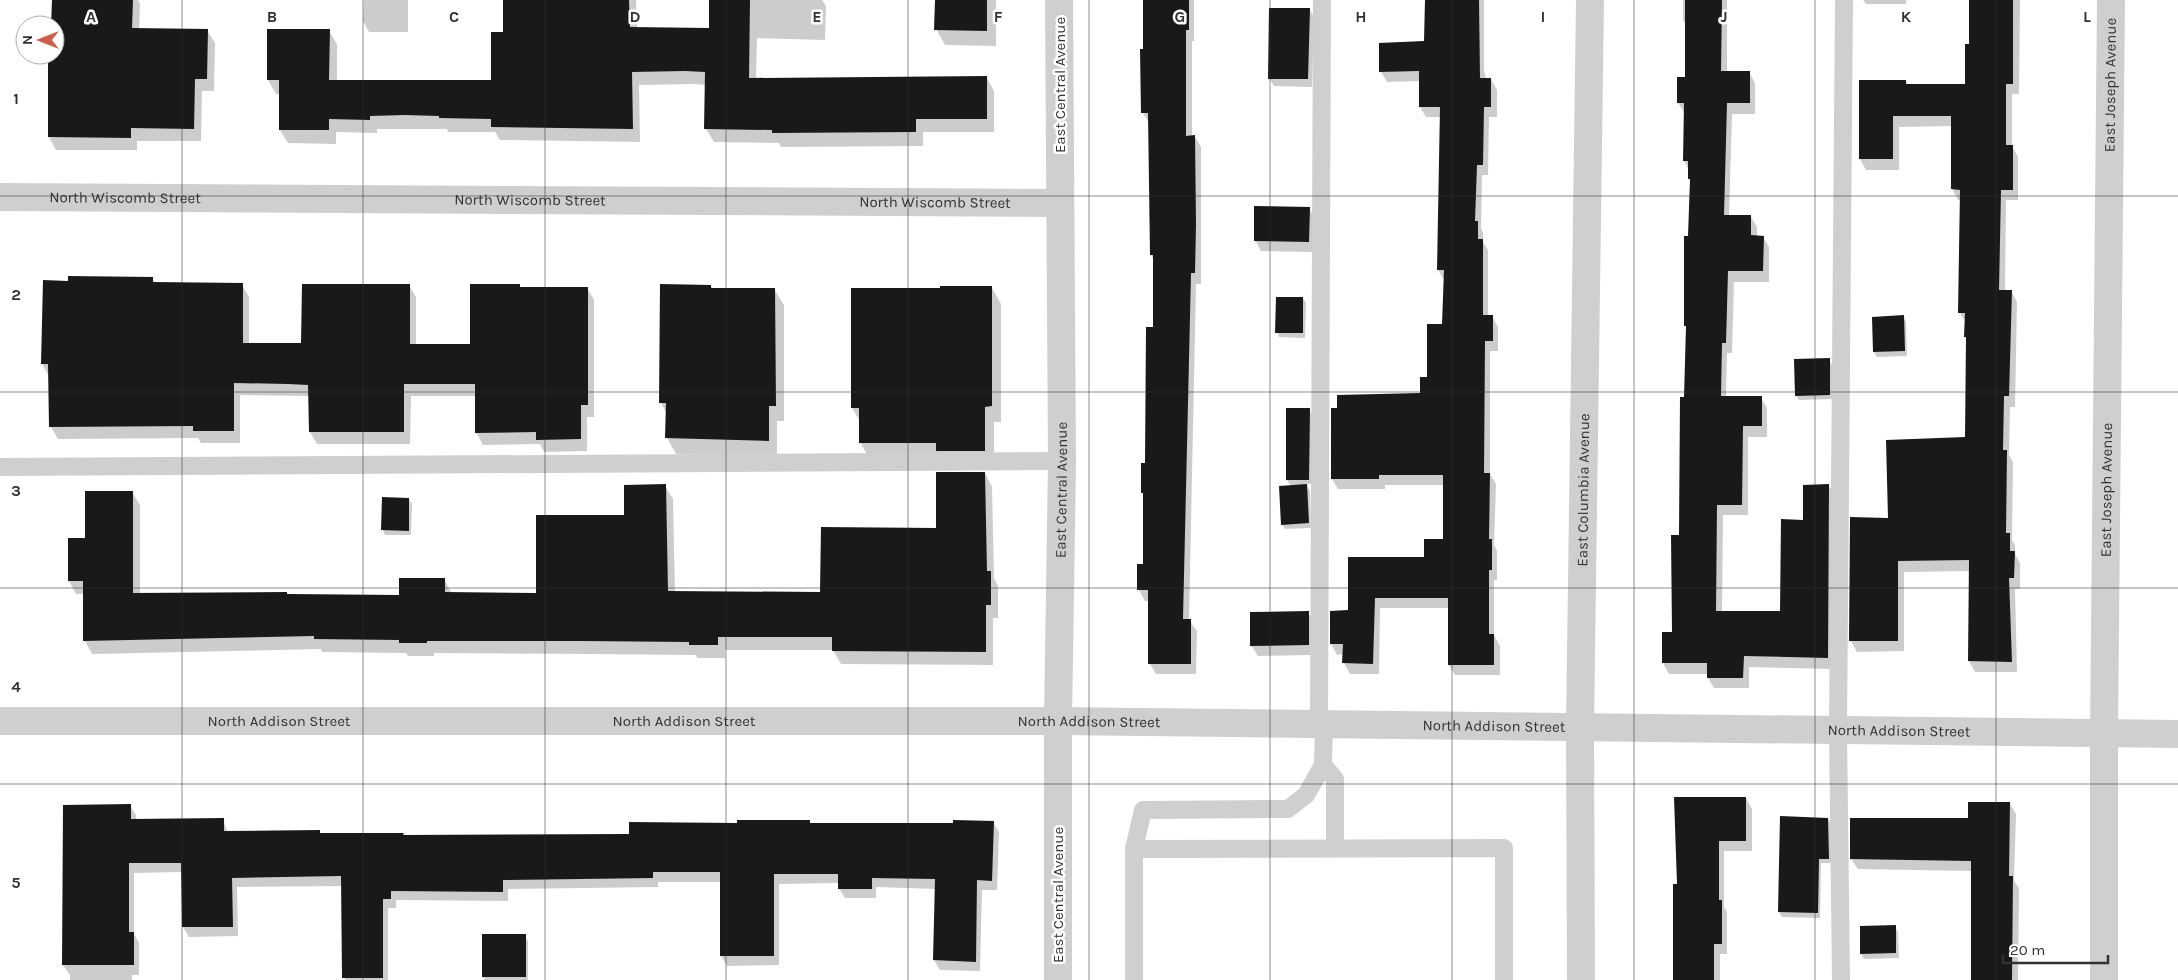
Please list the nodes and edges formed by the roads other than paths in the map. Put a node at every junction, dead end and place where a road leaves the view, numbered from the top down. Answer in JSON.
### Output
{"nodes":[{"id":1,"x":1059,"y":0,"type":"edge"},
{"id":2,"x":1322,"y":0,"type":"edge"},
{"id":3,"x":1590,"y":0,"type":"edge"},
{"id":4,"x":1844,"y":0,"type":"edge"},
{"id":5,"x":2111,"y":0,"type":"edge"},
{"id":6,"x":0,"y":197,"type":"edge"},
{"id":7,"x":1060,"y":203,"type":"junction"},
{"id":8,"x":1062,"y":461,"type":"junction"},
{"id":9,"x":0,"y":468,"type":"edge"},
{"id":10,"x":0,"y":722,"type":"edge"},
{"id":11,"x":1058,"y":722,"type":"junction"},
{"id":12,"x":1321,"y":724,"type":"junction"},
{"id":13,"x":1580,"y":727,"type":"junction"},
{"id":14,"x":1838,"y":730,"type":"junction"},
{"id":15,"x":2104,"y":734,"type":"junction"},
{"id":16,"x":2178,"y":734,"type":"edge"},
{"id":17,"x":1323,"y":765,"type":"junction"},
{"id":18,"x":1336,"y":848,"type":"junction"},
{"id":19,"x":1134,"y":849,"type":"junction"},
{"id":20,"x":1058,"y":980,"type":"edge"},
{"id":21,"x":1134,"y":980,"type":"edge"},
{"id":22,"x":1504,"y":980,"type":"edge"},
{"id":23,"x":1581,"y":980,"type":"edge"},
{"id":24,"x":1841,"y":980,"type":"edge"},
{"id":25,"x":2104,"y":980,"type":"edge"}],
"edges":[{"from":1,"to":7,"type":"street","name":"East Central Avenue"},
{"from":2,"to":12,"type":"lane"},
{"from":3,"to":13,"type":"street","name":"East Columbia Avenue"},
{"from":4,"to":14,"type":"lane"},
{"from":5,"to":15,"type":"street","name":"East Joseph Avenue"},
{"from":6,"to":7,"type":"street","name":"North Wiscomb Street"},
{"from":7,"to":8,"type":"street","name":"East Central Avenue"},
{"from":8,"to":9,"type":"lane"},
{"from":8,"to":11,"type":"street","name":"East Central Avenue"},
{"from":10,"to":11,"type":"street","name":"North Addison Street"},
{"from":11,"to":12,"type":"street","name":"North Addison Street"},
{"from":11,"to":20,"type":"street","name":"East Central Avenue"},
{"from":12,"to":13,"type":"street","name":"North Addison Street"},
{"from":12,"to":17,"type":"lane"},
{"from":13,"to":14,"type":"street","name":"North Addison Street"},
{"from":13,"to":23,"type":"street","name":"East Columbia Avenue"},
{"from":14,"to":15,"type":"street","name":"North Addison Street"},
{"from":14,"to":24,"type":"lane"},
{"from":15,"to":16,"type":"street","name":"North Addison Street"},
{"from":15,"to":25,"type":"street","name":"East Joseph Avenue"},
{"from":17,"to":18,"type":"lane"},
{"from":17,"to":19,"type":"lane"},
{"from":18,"to":19,"type":"lane"},
{"from":18,"to":22,"type":"lane"},
{"from":19,"to":21,"type":"lane"}]}
